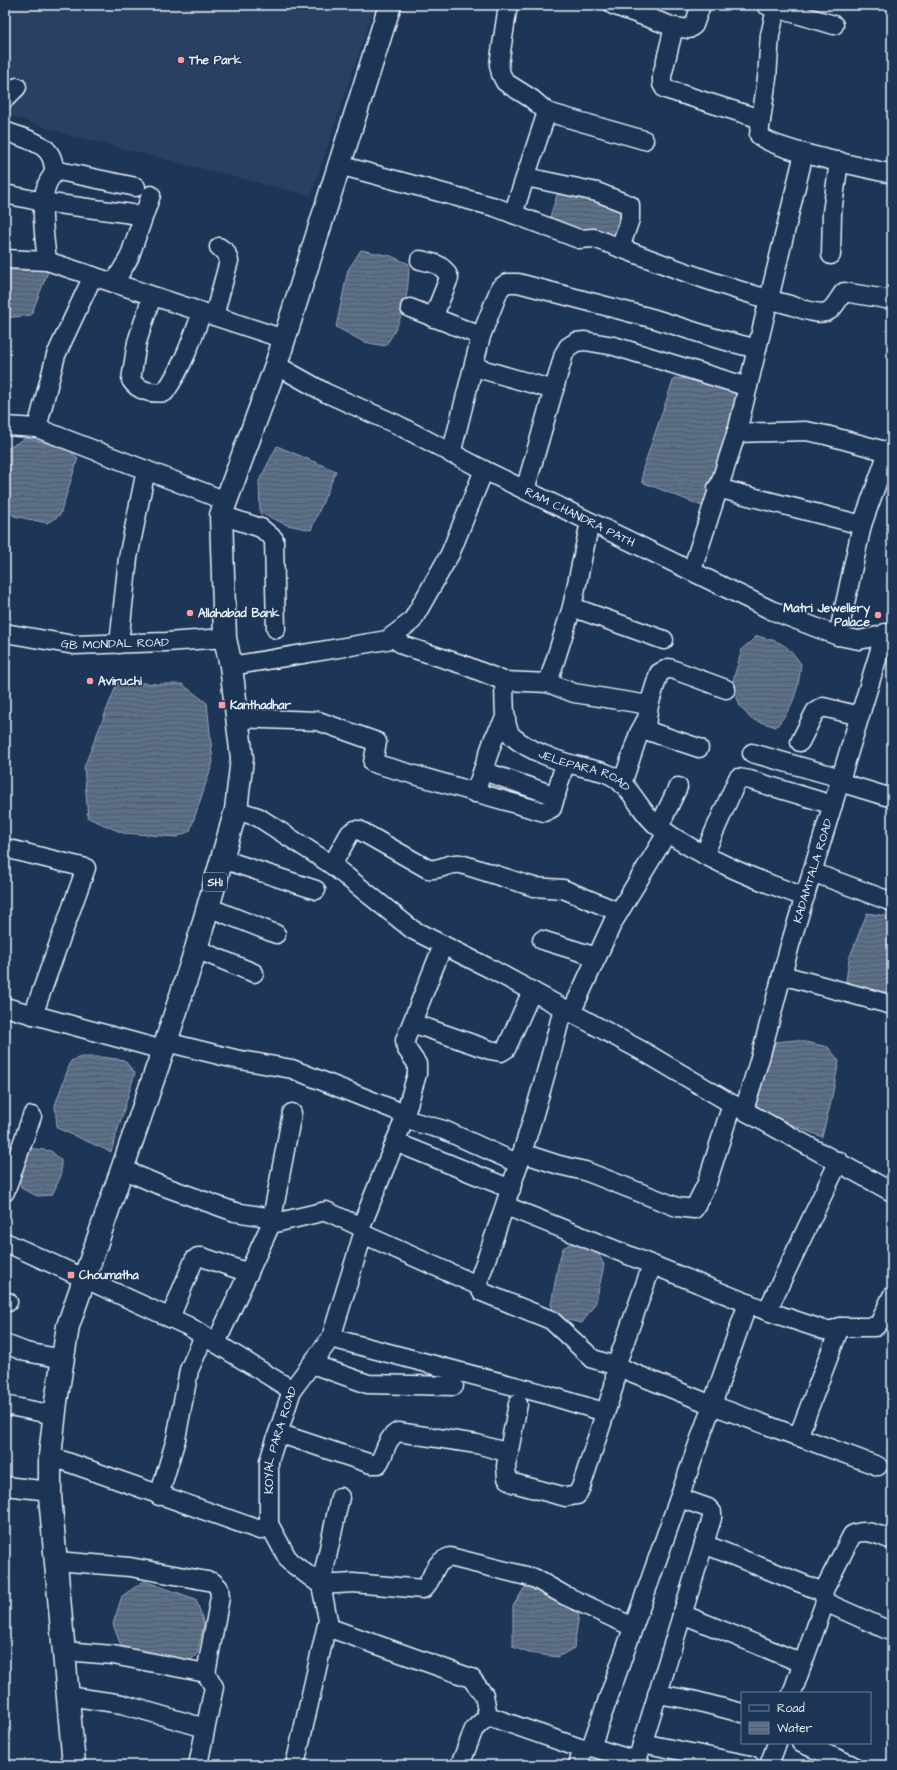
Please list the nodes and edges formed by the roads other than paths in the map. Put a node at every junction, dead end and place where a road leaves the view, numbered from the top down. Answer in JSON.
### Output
{"nodes":[{"id":1,"x":390,"y":5,"type":"edge"},
{"id":2,"x":508,"y":5,"type":"edge"},
{"id":3,"x":613,"y":5,"type":"edge"},
{"id":4,"x":701,"y":5,"type":"edge"},
{"id":5,"x":771,"y":7,"type":"edge"},
{"id":6,"x":834,"y":25,"type":"dead end"},
{"id":7,"x":674,"y":27,"type":"junction"},
{"id":8,"x":548,"y":112,"type":"junction"},
{"id":9,"x":761,"y":119,"type":"junction"},
{"id":10,"x":5,"y":131,"type":"edge"},
{"id":11,"x":644,"y":140,"type":"dead end"},
{"id":12,"x":804,"y":153,"type":"junction"},
{"id":13,"x":839,"y":161,"type":"junction"},
{"id":14,"x":339,"y":165,"type":"junction"},
{"id":15,"x":54,"y":173,"type":"junction"},
{"id":16,"x":892,"y":174,"type":"edge"},
{"id":17,"x":526,"y":177,"type":"junction"},
{"id":18,"x":5,"y":194,"type":"edge"},
{"id":19,"x":43,"y":202,"type":"junction"},
{"id":20,"x":132,"y":214,"type":"dead end"},
{"id":21,"x":513,"y":214,"type":"junction"},
{"id":22,"x":219,"y":246,"type":"dead end"},
{"id":23,"x":620,"y":248,"type":"junction"},
{"id":24,"x":831,"y":255,"type":"dead end"},
{"id":25,"x":5,"y":259,"type":"edge"},
{"id":26,"x":420,"y":260,"type":"dead end"},
{"id":27,"x":47,"y":261,"type":"junction"},
{"id":28,"x":94,"y":276,"type":"junction"},
{"id":29,"x":114,"y":283,"type":"junction"},
{"id":30,"x":152,"y":296,"type":"junction"},
{"id":31,"x":769,"y":299,"type":"junction"},
{"id":32,"x":892,"y":300,"type":"edge"},
{"id":33,"x":410,"y":308,"type":"dead end"},
{"id":34,"x":208,"y":314,"type":"junction"},
{"id":35,"x":433,"y":318,"type":"junction"},
{"id":36,"x":481,"y":336,"type":"junction"},
{"id":37,"x":284,"y":339,"type":"junction"},
{"id":38,"x":757,"y":349,"type":"junction"},
{"id":39,"x":276,"y":365,"type":"junction"},
{"id":40,"x":474,"y":367,"type":"junction"},
{"id":41,"x":748,"y":387,"type":"junction"},
{"id":42,"x":554,"y":390,"type":"junction"},
{"id":43,"x":5,"y":426,"type":"edge"},
{"id":44,"x":37,"y":428,"type":"junction"},
{"id":45,"x":736,"y":433,"type":"junction"},
{"id":46,"x":890,"y":453,"type":"edge"},
{"id":47,"x":451,"y":454,"type":"junction"},
{"id":48,"x":146,"y":470,"type":"junction"},
{"id":49,"x":484,"y":470,"type":"junction"},
{"id":50,"x":718,"y":488,"type":"junction"},
{"id":51,"x":525,"y":490,"type":"junction"},
{"id":52,"x":223,"y":508,"type":"junction"},
{"id":53,"x":590,"y":522,"type":"junction"},
{"id":54,"x":862,"y":525,"type":"junction"},
{"id":55,"x":692,"y":570,"type":"junction"},
{"id":56,"x":572,"y":607,"type":"junction"},
{"id":57,"x":276,"y":629,"type":"dead end"},
{"id":58,"x":5,"y":633,"type":"edge"},
{"id":59,"x":889,"y":633,"type":"edge"},
{"id":60,"x":838,"y":636,"type":"junction"},
{"id":61,"x":392,"y":637,"type":"junction"},
{"id":62,"x":225,"y":638,"type":"junction"},
{"id":63,"x":664,"y":640,"type":"dead end"},
{"id":64,"x":119,"y":644,"type":"junction"},
{"id":65,"x":231,"y":666,"type":"junction"},
{"id":66,"x":504,"y":681,"type":"junction"},
{"id":67,"x":548,"y":683,"type":"junction"},
{"id":68,"x":726,"y":689,"type":"dead end"},
{"id":69,"x":647,"y":714,"type":"junction"},
{"id":70,"x":860,"y":716,"type":"junction"},
{"id":71,"x":506,"y":717,"type":"junction"},
{"id":72,"x":237,"y":718,"type":"junction"},
{"id":73,"x":800,"y":742,"type":"dead end"},
{"id":74,"x":699,"y":748,"type":"dead end"},
{"id":75,"x":752,"y":753,"type":"dead end"},
{"id":76,"x":565,"y":763,"type":"junction"},
{"id":77,"x":482,"y":771,"type":"junction"},
{"id":78,"x":840,"y":780,"type":"junction"},
{"id":79,"x":622,"y":784,"type":"junction"},
{"id":80,"x":678,"y":787,"type":"dead end"},
{"id":81,"x":475,"y":793,"type":"junction"},
{"id":82,"x":556,"y":796,"type":"junction"},
{"id":83,"x":892,"y":798,"type":"edge"},
{"id":84,"x":833,"y":805,"type":"junction"},
{"id":85,"x":236,"y":810,"type":"junction"},
{"id":86,"x":663,"y":830,"type":"junction"},
{"id":87,"x":5,"y":848,"type":"edge"},
{"id":88,"x":704,"y":855,"type":"junction"},
{"id":89,"x":222,"y":859,"type":"junction"},
{"id":90,"x":332,"y":865,"type":"junction"},
{"id":91,"x":812,"y":872,"type":"junction"},
{"id":92,"x":316,"y":890,"type":"dead end"},
{"id":93,"x":804,"y":897,"type":"junction"},
{"id":94,"x":892,"y":902,"type":"edge"},
{"id":95,"x":208,"y":907,"type":"junction"},
{"id":96,"x":619,"y":912,"type":"junction"},
{"id":97,"x":276,"y":934,"type":"dead end"},
{"id":98,"x":542,"y":940,"type":"dead end"},
{"id":99,"x":443,"y":945,"type":"junction"},
{"id":100,"x":196,"y":948,"type":"junction"},
{"id":101,"x":597,"y":957,"type":"junction"},
{"id":102,"x":254,"y":973,"type":"dead end"},
{"id":103,"x":782,"y":975,"type":"junction"},
{"id":104,"x":532,"y":991,"type":"junction"},
{"id":105,"x":892,"y":1005,"type":"edge"},
{"id":106,"x":5,"y":1007,"type":"edge"},
{"id":107,"x":567,"y":1010,"type":"junction"},
{"id":108,"x":33,"y":1015,"type":"junction"},
{"id":109,"x":412,"y":1023,"type":"junction"},
{"id":110,"x":164,"y":1046,"type":"junction"},
{"id":111,"x":738,"y":1107,"type":"junction"},
{"id":112,"x":292,"y":1114,"type":"dead end"},
{"id":113,"x":32,"y":1116,"type":"dead end"},
{"id":114,"x":405,"y":1117,"type":"junction"},
{"id":115,"x":395,"y":1142,"type":"junction"},
{"id":116,"x":521,"y":1159,"type":"junction"},
{"id":117,"x":839,"y":1161,"type":"junction"},
{"id":118,"x":122,"y":1169,"type":"junction"},
{"id":119,"x":5,"y":1192,"type":"edge"},
{"id":120,"x":892,"y":1192,"type":"edge"},
{"id":121,"x":508,"y":1197,"type":"junction"},
{"id":122,"x":272,"y":1221,"type":"junction"},
{"id":123,"x":362,"y":1230,"type":"junction"},
{"id":124,"x":5,"y":1242,"type":"edge"},
{"id":125,"x":652,"y":1264,"type":"junction"},
{"id":126,"x":249,"y":1273,"type":"junction"},
{"id":127,"x":84,"y":1278,"type":"junction"},
{"id":128,"x":477,"y":1284,"type":"junction"},
{"id":129,"x":892,"y":1296,"type":"edge"},
{"id":130,"x":748,"y":1303,"type":"junction"},
{"id":131,"x":767,"y":1311,"type":"junction"},
{"id":132,"x":170,"y":1318,"type":"junction"},
{"id":133,"x":840,"y":1327,"type":"junction"},
{"id":134,"x":331,"y":1338,"type":"junction"},
{"id":135,"x":210,"y":1339,"type":"junction"},
{"id":136,"x":5,"y":1344,"type":"edge"},
{"id":137,"x":63,"y":1359,"type":"junction"},
{"id":138,"x":312,"y":1364,"type":"junction"},
{"id":139,"x":616,"y":1366,"type":"junction"},
{"id":140,"x":454,"y":1386,"type":"dead end"},
{"id":141,"x":292,"y":1390,"type":"junction"},
{"id":142,"x":5,"y":1404,"type":"edge"},
{"id":143,"x":518,"y":1404,"type":"dead end"},
{"id":144,"x":712,"y":1405,"type":"junction"},
{"id":145,"x":604,"y":1412,"type":"junction"},
{"id":146,"x":54,"y":1415,"type":"junction"},
{"id":147,"x":278,"y":1433,"type":"junction"},
{"id":148,"x":798,"y":1437,"type":"junction"},
{"id":149,"x":509,"y":1452,"type":"junction"},
{"id":150,"x":50,"y":1456,"type":"junction"},
{"id":151,"x":878,"y":1466,"type":"dead end"},
{"id":152,"x":5,"y":1486,"type":"edge"},
{"id":153,"x":50,"y":1491,"type":"junction"},
{"id":154,"x":159,"y":1496,"type":"junction"},
{"id":155,"x":340,"y":1497,"type":"dead end"},
{"id":156,"x":680,"y":1498,"type":"junction"},
{"id":157,"x":269,"y":1524,"type":"junction"},
{"id":158,"x":892,"y":1540,"type":"edge"},
{"id":159,"x":704,"y":1544,"type":"junction"},
{"id":160,"x":56,"y":1561,"type":"junction"},
{"id":161,"x":321,"y":1585,"type":"junction"},
{"id":162,"x":824,"y":1597,"type":"junction"},
{"id":163,"x":682,"y":1614,"type":"junction"},
{"id":164,"x":327,"y":1627,"type":"junction"},
{"id":165,"x":633,"y":1628,"type":"junction"},
{"id":166,"x":892,"y":1632,"type":"edge"},
{"id":167,"x":64,"y":1651,"type":"junction"},
{"id":168,"x":802,"y":1663,"type":"junction"},
{"id":169,"x":206,"y":1673,"type":"junction"},
{"id":170,"x":792,"y":1692,"type":"edge"},
{"id":171,"x":657,"y":1694,"type":"junction"},
{"id":172,"x":68,"y":1696,"type":"junction"},
{"id":173,"x":741,"y":1713,"type":"edge"},
{"id":174,"x":488,"y":1716,"type":"junction"},
{"id":175,"x":206,"y":1728,"type":"junction"},
{"id":176,"x":642,"y":1743,"type":"junction"},
{"id":177,"x":777,"y":1744,"type":"edge"},
{"id":178,"x":803,"y":1744,"type":"edge"},
{"id":179,"x":584,"y":1754,"type":"edge"},
{"id":180,"x":639,"y":1763,"type":"edge"},
{"id":181,"x":74,"y":1765,"type":"edge"},
{"id":182,"x":198,"y":1765,"type":"edge"},
{"id":183,"x":295,"y":1765,"type":"edge"},
{"id":184,"x":460,"y":1765,"type":"edge"},
{"id":185,"x":750,"y":1765,"type":"edge"},
{"id":186,"x":769,"y":1765,"type":"edge"},
{"id":187,"x":852,"y":1765,"type":"edge"}],
"edges":[{"from":1,"to":14,"type":"main road","number":"SH1"},
{"from":2,"to":8,"type":"street"},
{"from":3,"to":7,"type":"street"},
{"from":4,"to":7,"type":"street"},
{"from":5,"to":6,"type":"street"},
{"from":5,"to":9,"type":"street"},
{"from":7,"to":9,"type":"street"},
{"from":8,"to":11,"type":"street"},
{"from":8,"to":17,"type":"street"},
{"from":9,"to":12,"type":"street"},
{"from":10,"to":15,"type":"street"},
{"from":12,"to":13,"type":"street"},
{"from":12,"to":31,"type":"street"},
{"from":13,"to":16,"type":"street"},
{"from":13,"to":24,"type":"street"},
{"from":14,"to":21,"type":"street"},
{"from":14,"to":37,"type":"main road","number":"SH1"},
{"from":15,"to":19,"type":"street"},
{"from":15,"to":29,"type":"street"},
{"from":17,"to":21,"type":"street"},
{"from":17,"to":23,"type":"street"},
{"from":18,"to":19,"type":"street"},
{"from":19,"to":20,"type":"street"},
{"from":19,"to":27,"type":"street"},
{"from":21,"to":23,"type":"street"},
{"from":22,"to":34,"type":"street"},
{"from":23,"to":31,"type":"street"},
{"from":25,"to":27,"type":"street"},
{"from":26,"to":35,"type":"street"},
{"from":27,"to":28,"type":"street"},
{"from":28,"to":29,"type":"street"},
{"from":28,"to":44,"type":"street"},
{"from":29,"to":30,"type":"street"},
{"from":30,"to":34,"type":"street"},
{"from":30,"to":34,"type":"street"},
{"from":31,"to":32,"type":"street"},
{"from":31,"to":38,"type":"street"},
{"from":33,"to":35,"type":"street"},
{"from":34,"to":37,"type":"street"},
{"from":35,"to":36,"type":"street"},
{"from":36,"to":38,"type":"street"},
{"from":36,"to":40,"type":"street"},
{"from":37,"to":39,"type":"main road","number":"SH1"},
{"from":38,"to":41,"type":"street"},
{"from":39,"to":47,"type":"street","name":"RAM CHANDRA PATH"},
{"from":39,"to":52,"type":"main road","number":"SH1"},
{"from":40,"to":42,"type":"street"},
{"from":40,"to":47,"type":"street"},
{"from":41,"to":42,"type":"street"},
{"from":41,"to":45,"type":"street"},
{"from":42,"to":51,"type":"street"},
{"from":43,"to":44,"type":"street"},
{"from":44,"to":48,"type":"street"},
{"from":45,"to":46,"type":"street"},
{"from":45,"to":50,"type":"street"},
{"from":46,"to":54,"type":"street"},
{"from":47,"to":49,"type":"street","name":"RAM CHANDRA PATH"},
{"from":48,"to":52,"type":"street"},
{"from":48,"to":64,"type":"street"},
{"from":49,"to":51,"type":"street","name":"RAM CHANDRA PATH"},
{"from":49,"to":61,"type":"street"},
{"from":50,"to":54,"type":"street"},
{"from":50,"to":55,"type":"street"},
{"from":51,"to":53,"type":"street","name":"RAM CHANDRA PATH"},
{"from":52,"to":57,"type":"street"},
{"from":52,"to":62,"type":"main road","number":"SH1"},
{"from":53,"to":55,"type":"street","name":"RAM CHANDRA PATH"},
{"from":53,"to":56,"type":"street"},
{"from":54,"to":60,"type":"street"},
{"from":55,"to":60,"type":"street","name":"RAM CHANDRA PATH"},
{"from":56,"to":63,"type":"street"},
{"from":56,"to":67,"type":"street"},
{"from":58,"to":64,"type":"street","name":"GB MONDAL ROAD"},
{"from":59,"to":60,"type":"street","name":"RAM CHANDRA PATH"},
{"from":59,"to":70,"type":"street","name":"KADAMTALA ROAD"},
{"from":61,"to":65,"type":"street"},
{"from":61,"to":66,"type":"street"},
{"from":62,"to":64,"type":"street","name":"GB MONDAL ROAD"},
{"from":62,"to":65,"type":"main road","number":"SH1"},
{"from":65,"to":72,"type":"main road","number":"SH1"},
{"from":66,"to":67,"type":"street"},
{"from":66,"to":71,"type":"street","name":"JELEPARA ROAD"},
{"from":67,"to":69,"type":"street"},
{"from":68,"to":69,"type":"street"},
{"from":69,"to":74,"type":"street"},
{"from":69,"to":79,"type":"street"},
{"from":70,"to":73,"type":"street"},
{"from":70,"to":78,"type":"street","name":"KADAMTALA ROAD"},
{"from":71,"to":76,"type":"street","name":"JELEPARA ROAD"},
{"from":71,"to":77,"type":"street"},
{"from":72,"to":81,"type":"street"},
{"from":72,"to":85,"type":"main road","number":"SH1"},
{"from":75,"to":78,"type":"street"},
{"from":76,"to":79,"type":"street","name":"JELEPARA ROAD"},
{"from":76,"to":82,"type":"street"},
{"from":77,"to":81,"type":"street"},
{"from":77,"to":82,"type":"street"},
{"from":78,"to":83,"type":"street"},
{"from":78,"to":84,"type":"street","name":"KADAMTALA ROAD"},
{"from":79,"to":86,"type":"street","name":"JELEPARA ROAD"},
{"from":80,"to":86,"type":"street"},
{"from":81,"to":82,"type":"street"},
{"from":84,"to":88,"type":"street"},
{"from":84,"to":91,"type":"street","name":"KADAMTALA ROAD"},
{"from":85,"to":89,"type":"main road","number":"SH1"},
{"from":85,"to":90,"type":"street"},
{"from":86,"to":88,"type":"street","name":"JELEPARA ROAD"},
{"from":86,"to":96,"type":"street"},
{"from":87,"to":108,"type":"street"},
{"from":88,"to":93,"type":"street","name":"JELEPARA ROAD"},
{"from":89,"to":92,"type":"street"},
{"from":89,"to":95,"type":"main road","number":"SH1"},
{"from":90,"to":96,"type":"street"},
{"from":90,"to":99,"type":"street"},
{"from":91,"to":93,"type":"street","name":"KADAMTALA ROAD"},
{"from":91,"to":94,"type":"street"},
{"from":93,"to":103,"type":"street","name":"KADAMTALA ROAD"},
{"from":95,"to":97,"type":"street"},
{"from":95,"to":100,"type":"main road","number":"SH1"},
{"from":96,"to":101,"type":"street"},
{"from":98,"to":101,"type":"street"},
{"from":99,"to":104,"type":"street"},
{"from":99,"to":109,"type":"street"},
{"from":100,"to":102,"type":"street"},
{"from":100,"to":110,"type":"main road","number":"SH1"},
{"from":101,"to":107,"type":"street"},
{"from":103,"to":105,"type":"street"},
{"from":103,"to":111,"type":"street","name":"KADAMTALA ROAD"},
{"from":104,"to":107,"type":"street"},
{"from":104,"to":109,"type":"street"},
{"from":106,"to":108,"type":"street"},
{"from":107,"to":111,"type":"street"},
{"from":107,"to":116,"type":"street"},
{"from":108,"to":110,"type":"street"},
{"from":109,"to":114,"type":"street"},
{"from":110,"to":114,"type":"street"},
{"from":110,"to":118,"type":"main road","number":"SH1"},
{"from":111,"to":116,"type":"street","name":"KADAMTALA ROAD"},
{"from":111,"to":117,"type":"street"},
{"from":112,"to":122,"type":"street"},
{"from":113,"to":119,"type":"street"},
{"from":114,"to":115,"type":"street"},
{"from":114,"to":116,"type":"street"},
{"from":115,"to":121,"type":"street"},
{"from":115,"to":123,"type":"street"},
{"from":116,"to":121,"type":"street"},
{"from":117,"to":120,"type":"street"},
{"from":117,"to":131,"type":"street"},
{"from":118,"to":122,"type":"street"},
{"from":118,"to":127,"type":"main road","number":"SH1"},
{"from":121,"to":125,"type":"street"},
{"from":121,"to":128,"type":"street"},
{"from":122,"to":123,"type":"street"},
{"from":122,"to":126,"type":"street"},
{"from":123,"to":128,"type":"street"},
{"from":123,"to":134,"type":"street"},
{"from":124,"to":127,"type":"street","name":"KOYAL PARA ROAD"},
{"from":125,"to":130,"type":"street"},
{"from":125,"to":139,"type":"street"},
{"from":126,"to":132,"type":"street"},
{"from":126,"to":135,"type":"street"},
{"from":127,"to":132,"type":"street","name":"KOYAL PARA ROAD"},
{"from":127,"to":137,"type":"main road","number":"SH1"},
{"from":128,"to":139,"type":"street"},
{"from":129,"to":133,"type":"street"},
{"from":130,"to":131,"type":"street"},
{"from":130,"to":144,"type":"street"},
{"from":131,"to":133,"type":"street"},
{"from":132,"to":135,"type":"street","name":"KOYAL PARA ROAD"},
{"from":133,"to":148,"type":"street"},
{"from":134,"to":138,"type":"street"},
{"from":134,"to":145,"type":"street"},
{"from":135,"to":141,"type":"street","name":"KOYAL PARA ROAD"},
{"from":135,"to":154,"type":"street"},
{"from":136,"to":137,"type":"street"},
{"from":137,"to":146,"type":"main road","number":"SH1"},
{"from":138,"to":140,"type":"street"},
{"from":138,"to":141,"type":"street"},
{"from":139,"to":144,"type":"street"},
{"from":139,"to":145,"type":"street"},
{"from":141,"to":147,"type":"street","name":"KOYAL PARA ROAD"},
{"from":142,"to":146,"type":"street"},
{"from":143,"to":149,"type":"street"},
{"from":144,"to":148,"type":"street"},
{"from":144,"to":156,"type":"street"},
{"from":145,"to":149,"type":"street"},
{"from":146,"to":150,"type":"main road","number":"SH1"},
{"from":147,"to":149,"type":"street"},
{"from":147,"to":157,"type":"street","name":"KOYAL PARA ROAD"},
{"from":148,"to":151,"type":"street"},
{"from":150,"to":153,"type":"main road","number":"SH1"},
{"from":150,"to":154,"type":"street"},
{"from":152,"to":153,"type":"street"},
{"from":153,"to":160,"type":"main road","number":"SH1"},
{"from":154,"to":157,"type":"street"},
{"from":155,"to":161,"type":"street"},
{"from":156,"to":159,"type":"street"},
{"from":156,"to":165,"type":"street"},
{"from":157,"to":161,"type":"street","name":"KOYAL PARA ROAD"},
{"from":158,"to":162,"type":"street"},
{"from":159,"to":162,"type":"street"},
{"from":159,"to":163,"type":"street"},
{"from":160,"to":167,"type":"main road","number":"SH1"},
{"from":160,"to":169,"type":"street"},
{"from":161,"to":164,"type":"street"},
{"from":161,"to":165,"type":"street"},
{"from":162,"to":166,"type":"street"},
{"from":162,"to":168,"type":"street"},
{"from":163,"to":168,"type":"street"},
{"from":163,"to":171,"type":"street"},
{"from":164,"to":174,"type":"street"},
{"from":164,"to":183,"type":"street"},
{"from":165,"to":179,"type":"street"},
{"from":167,"to":169,"type":"street"},
{"from":167,"to":172,"type":"main road","number":"SH1"},
{"from":168,"to":170,"type":"street"},
{"from":169,"to":175,"type":"street"},
{"from":171,"to":173,"type":"street"},
{"from":171,"to":176,"type":"street"},
{"from":172,"to":175,"type":"street"},
{"from":172,"to":181,"type":"main road","number":"SH1"},
{"from":174,"to":179,"type":"street"},
{"from":174,"to":184,"type":"street"},
{"from":175,"to":182,"type":"street"},
{"from":176,"to":180,"type":"street"},
{"from":176,"to":185,"type":"street"},
{"from":177,"to":186,"type":"street"},
{"from":178,"to":187,"type":"street"},
{"from":179,"to":180,"type":"street"}]}
